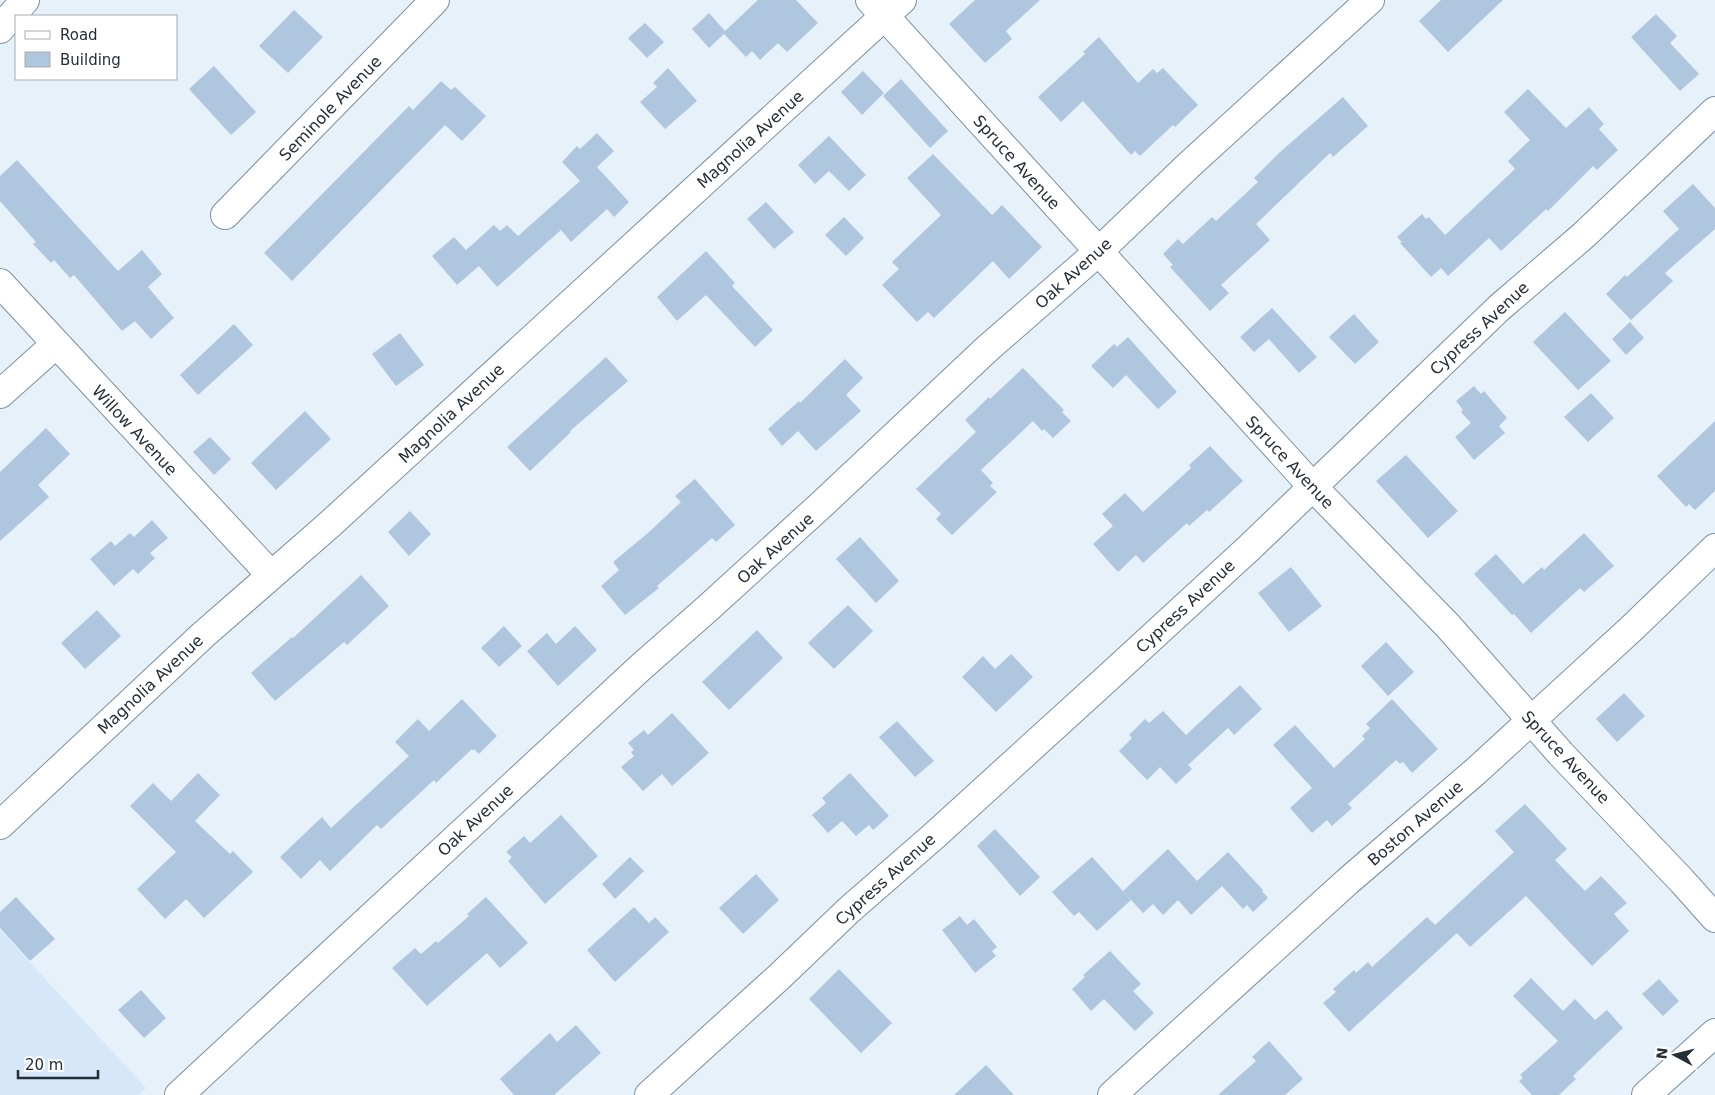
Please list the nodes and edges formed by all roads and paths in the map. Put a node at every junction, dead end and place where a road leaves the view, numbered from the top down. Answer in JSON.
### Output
{"nodes":[{"id":1,"x":25,"y":0,"type":"edge"},
{"id":2,"x":436,"y":0,"type":"edge"},
{"id":3,"x":1370,"y":0,"type":"edge"},
{"id":4,"x":885,"y":5,"type":"edge"},
{"id":5,"x":0,"y":29,"type":"edge"},
{"id":6,"x":1715,"y":111,"type":"edge"},
{"id":7,"x":225,"y":215,"type":"dead end"},
{"id":8,"x":1098,"y":252,"type":"junction"},
{"id":9,"x":0,"y":283,"type":"edge"},
{"id":10,"x":56,"y":344,"type":"junction"},
{"id":11,"x":0,"y":394,"type":"edge"},
{"id":12,"x":1312,"y":486,"type":"junction"},
{"id":13,"x":1715,"y":548,"type":"edge"},
{"id":14,"x":271,"y":575,"type":"junction"},
{"id":15,"x":1531,"y":720,"type":"junction"},
{"id":16,"x":0,"y":825,"type":"edge"},
{"id":17,"x":1715,"y":918,"type":"edge"},
{"id":18,"x":1715,"y":1033,"type":"edge"},
{"id":19,"x":179,"y":1095,"type":"edge"},
{"id":20,"x":649,"y":1095,"type":"edge"},
{"id":21,"x":1112,"y":1095,"type":"edge"},
{"id":22,"x":1646,"y":1095,"type":"edge"}],
"edges":[{"from":1,"to":5,"type":"street"},
{"from":2,"to":7,"type":"street","name":"Seminole Avenue"},
{"from":3,"to":8,"type":"street","name":"Oak Avenue"},
{"from":4,"to":8,"type":"street","name":"Spruce Avenue"},
{"from":4,"to":14,"type":"street","name":"Magnolia Avenue"},
{"from":6,"to":12,"type":"street","name":"Cypress Avenue"},
{"from":8,"to":12,"type":"street","name":"Spruce Avenue"},
{"from":8,"to":19,"type":"street","name":"Oak Avenue"},
{"from":9,"to":10,"type":"street","name":"Willow Avenue"},
{"from":10,"to":11,"type":"street"},
{"from":10,"to":14,"type":"street","name":"Willow Avenue"},
{"from":12,"to":15,"type":"street","name":"Spruce Avenue"},
{"from":12,"to":20,"type":"street","name":"Cypress Avenue"},
{"from":13,"to":15,"type":"street","name":"Boston Avenue"},
{"from":14,"to":16,"type":"street","name":"Magnolia Avenue"},
{"from":15,"to":17,"type":"street","name":"Spruce Avenue"},
{"from":15,"to":21,"type":"street","name":"Boston Avenue"},
{"from":18,"to":22,"type":"street"}]}
